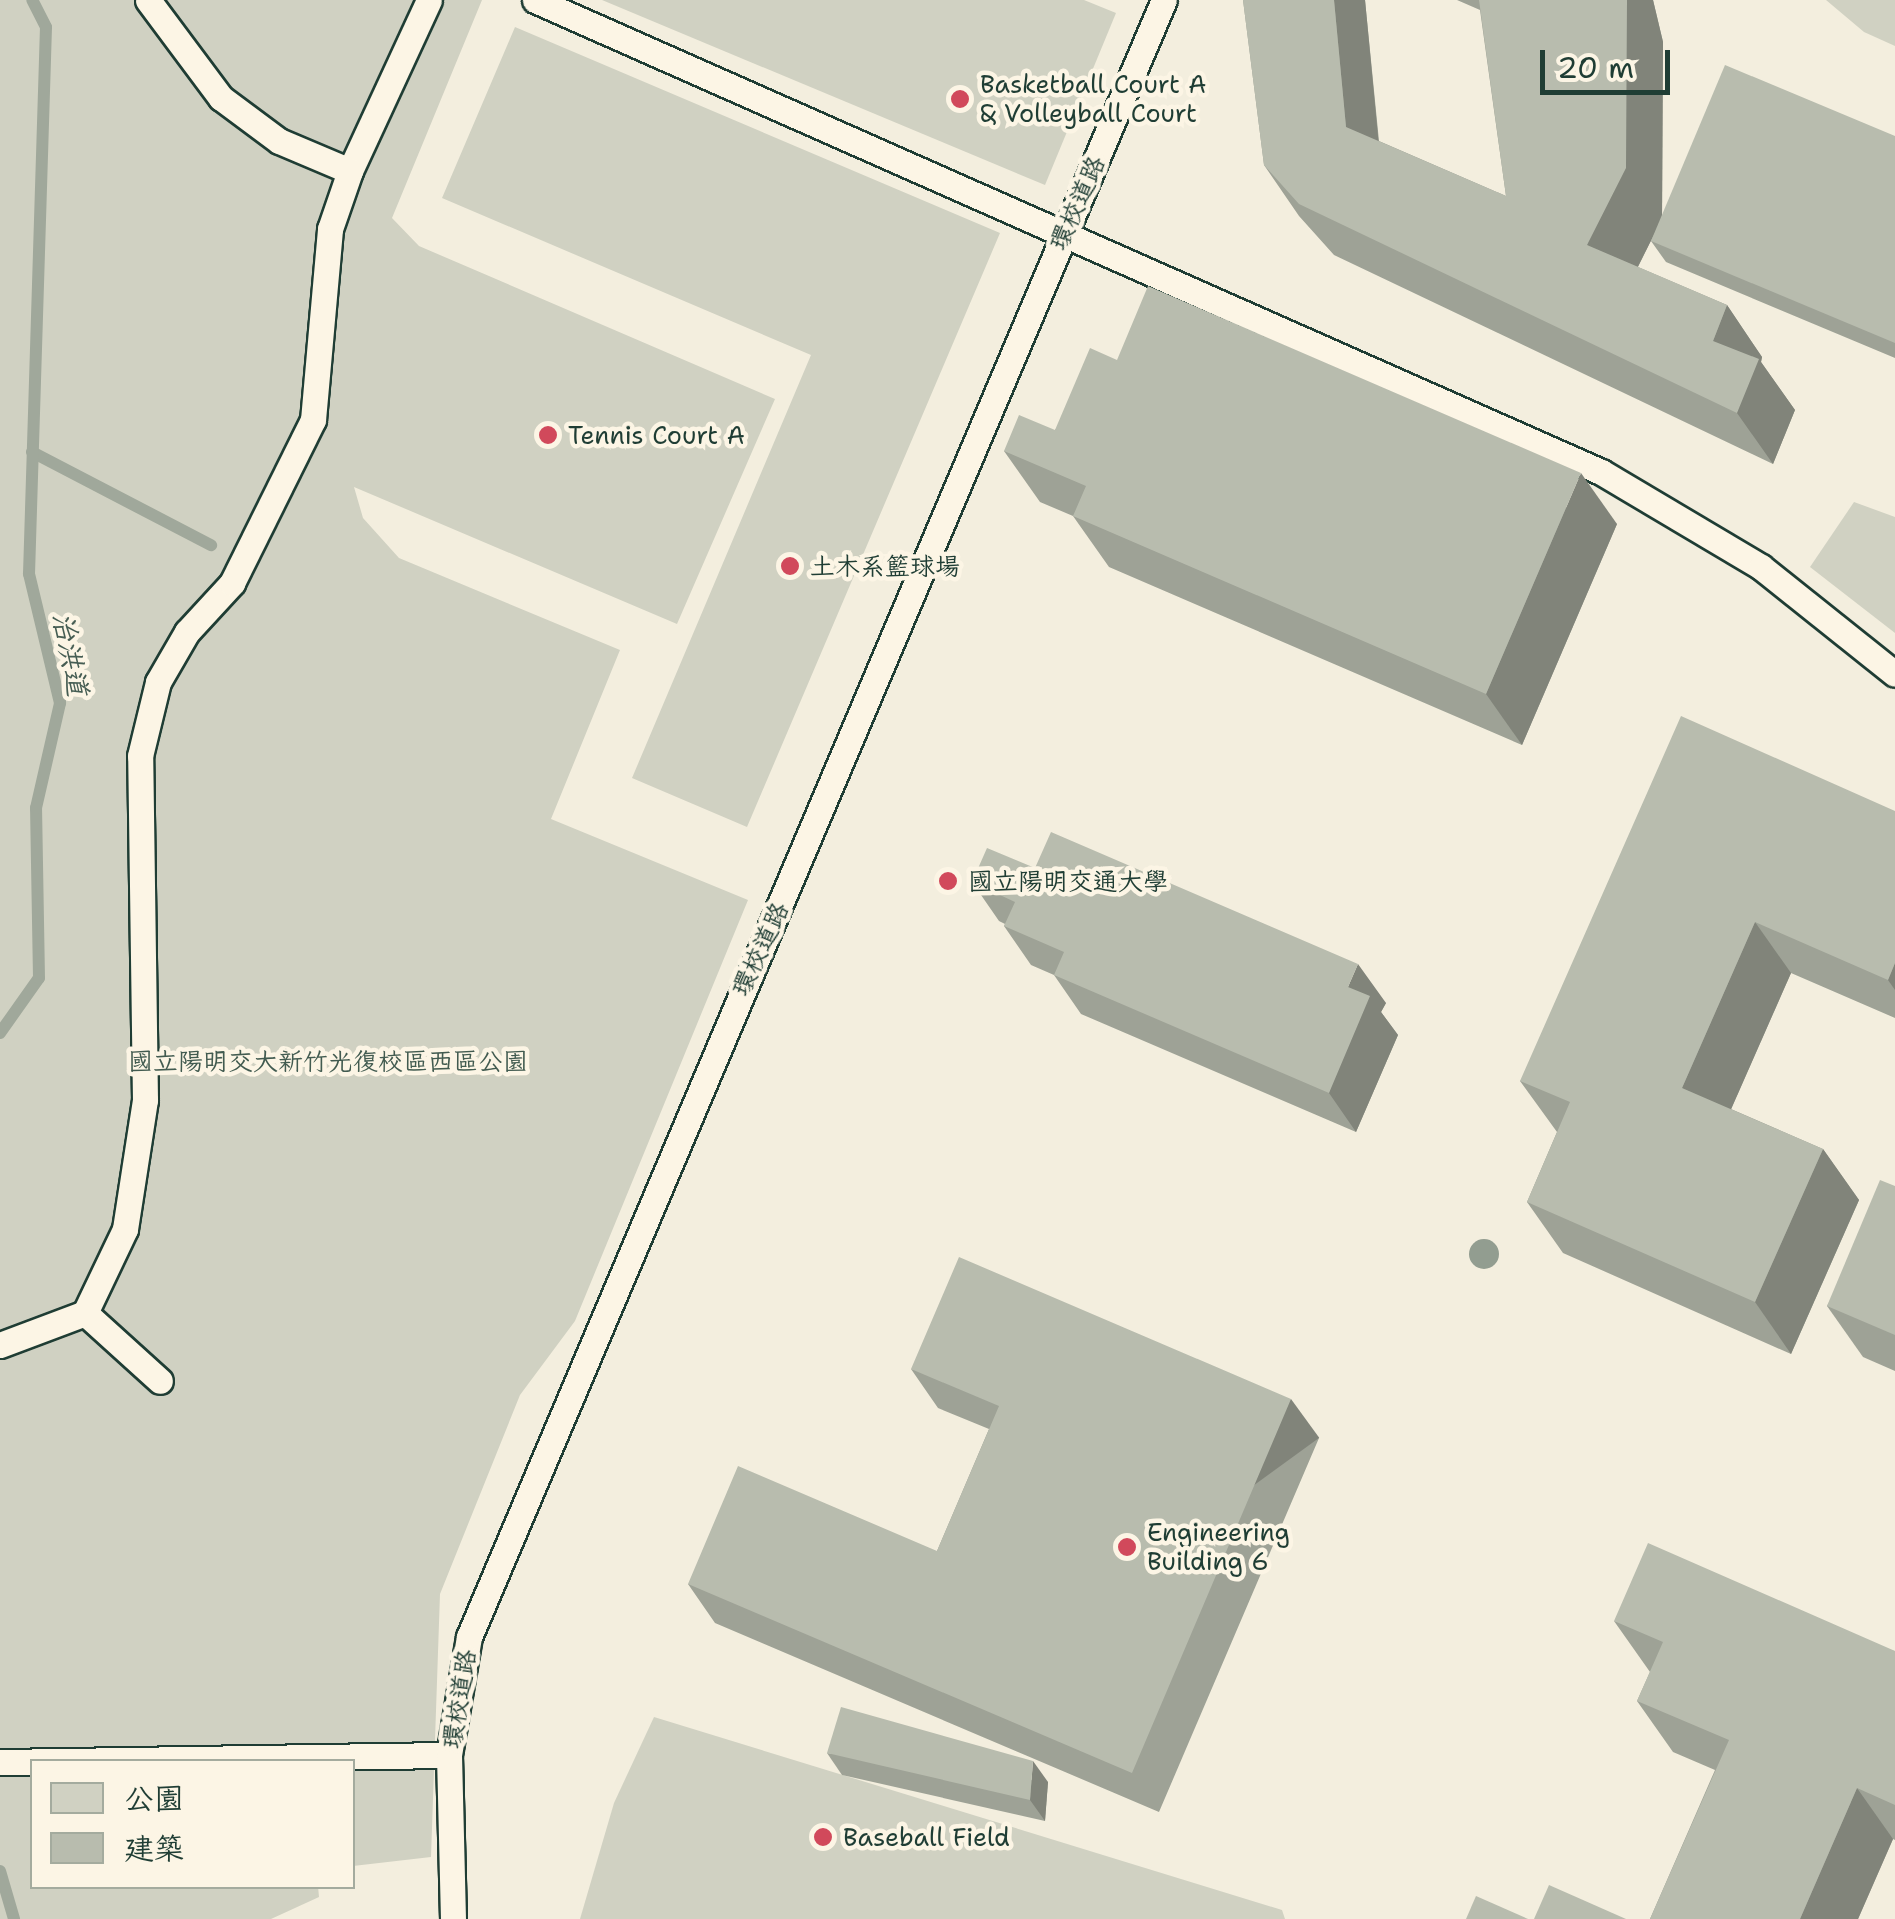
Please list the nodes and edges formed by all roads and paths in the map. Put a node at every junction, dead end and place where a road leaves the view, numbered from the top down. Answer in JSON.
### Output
{"nodes":[{"id":1,"x":148,"y":0,"type":"edge"},
{"id":2,"x":429,"y":0,"type":"edge"},
{"id":3,"x":534,"y":0,"type":"edge"},
{"id":4,"x":1164,"y":0,"type":"edge"},
{"id":5,"x":350,"y":171,"type":"junction"},
{"id":6,"x":1063,"y":234,"type":"junction"},
{"id":7,"x":1895,"y":674,"type":"edge"},
{"id":8,"x":85,"y":1313,"type":"junction"},
{"id":9,"x":0,"y":1344,"type":"edge"},
{"id":10,"x":160,"y":1382,"type":"dead end"},
{"id":11,"x":450,"y":1756,"type":"junction"},
{"id":12,"x":189,"y":1759,"type":"edge"},
{"id":13,"x":30,"y":1761,"type":"edge"},
{"id":14,"x":0,"y":1762,"type":"edge"},
{"id":15,"x":452,"y":1919,"type":"edge"}],
"edges":[{"from":1,"to":5,"type":"lane"},
{"from":2,"to":5,"type":"lane"},
{"from":3,"to":6,"type":"lane"},
{"from":4,"to":6,"type":"lane","name":"環校道路"},
{"from":5,"to":8,"type":"lane"},
{"from":6,"to":7,"type":"lane"},
{"from":6,"to":11,"type":"lane","name":"環校道路"},
{"from":8,"to":9,"type":"lane"},
{"from":8,"to":10,"type":"lane"},
{"from":11,"to":12,"type":"lane"},
{"from":11,"to":15,"type":"lane","name":"環校道路"},
{"from":13,"to":14,"type":"lane"}]}
